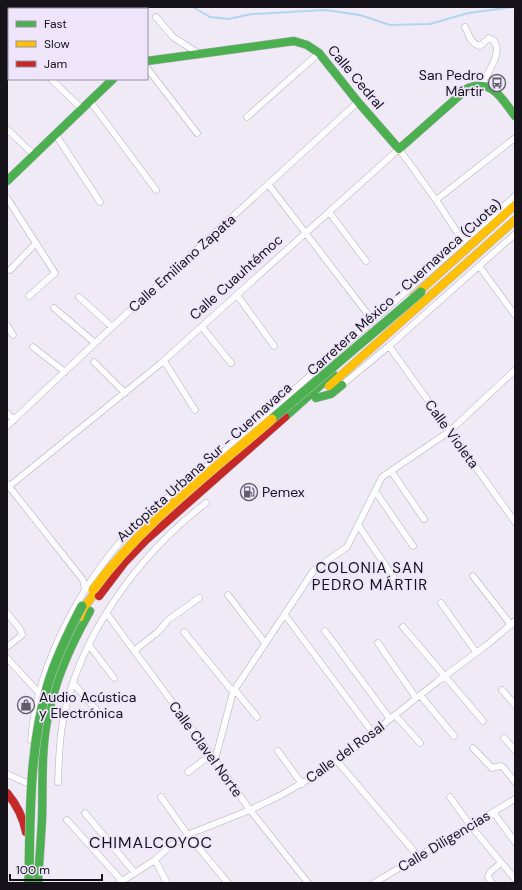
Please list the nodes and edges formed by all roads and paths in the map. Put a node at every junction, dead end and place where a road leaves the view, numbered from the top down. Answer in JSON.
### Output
{"nodes":[{"id":1,"x":156,"y":16,"type":"dead end"},
{"id":2,"x":465,"y":27,"type":"dead end"},
{"id":3,"x":198,"y":53,"type":"junction"},
{"id":4,"x":319,"y":53,"type":"junction"},
{"id":5,"x":148,"y":60,"type":"edge"},
{"id":6,"x":148,"y":69,"type":"edge"},
{"id":7,"x":52,"y":80,"type":"edge"},
{"id":8,"x":112,"y":80,"type":"edge"},
{"id":9,"x":481,"y":85,"type":"junction"},
{"id":10,"x":90,"y":101,"type":"junction"},
{"id":11,"x":358,"y":102,"type":"junction"},
{"id":12,"x":82,"y":110,"type":"junction"},
{"id":13,"x":515,"y":116,"type":"edge"},
{"id":14,"x":247,"y":117,"type":"dead end"},
{"id":15,"x":7,"y":129,"type":"edge"},
{"id":16,"x":197,"y":133,"type":"dead end"},
{"id":17,"x":56,"y":135,"type":"junction"},
{"id":18,"x":515,"y":138,"type":"edge"},
{"id":19,"x":399,"y":149,"type":"junction"},
{"id":20,"x":34,"y":155,"type":"junction"},
{"id":21,"x":7,"y":182,"type":"edge"},
{"id":22,"x":268,"y":184,"type":"junction"},
{"id":23,"x":156,"y":190,"type":"dead end"},
{"id":24,"x":515,"y":196,"type":"edge"},
{"id":25,"x":7,"y":198,"type":"edge"},
{"id":26,"x":436,"y":200,"type":"junction"},
{"id":27,"x":100,"y":202,"type":"dead end"},
{"id":28,"x":515,"y":206,"type":"edge"},
{"id":29,"x":329,"y":212,"type":"junction"},
{"id":30,"x":515,"y":213,"type":"edge"},
{"id":31,"x":515,"y":220,"type":"edge"},
{"id":32,"x":306,"y":233,"type":"junction"},
{"id":33,"x":515,"y":234,"type":"edge"},
{"id":34,"x":463,"y":242,"type":"junction"},
{"id":35,"x":36,"y":243,"type":"junction"},
{"id":36,"x":366,"y":262,"type":"dead end"},
{"id":37,"x":479,"y":266,"type":"junction"},
{"id":38,"x":10,"y":270,"type":"dead end"},
{"id":39,"x":237,"y":295,"type":"junction"},
{"id":40,"x":30,"y":296,"type":"dead end"},
{"id":41,"x":79,"y":297,"type":"dead end"},
{"id":42,"x":54,"y":308,"type":"dead end"},
{"id":43,"x":515,"y":315,"type":"edge"},
{"id":44,"x":373,"y":321,"type":"junction"},
{"id":45,"x":7,"y":325,"type":"edge"},
{"id":46,"x":202,"y":326,"type":"junction"},
{"id":47,"x":112,"y":327,"type":"junction"},
{"id":48,"x":13,"y":335,"type":"dead end"},
{"id":49,"x":94,"y":344,"type":"junction"},
{"id":50,"x":274,"y":346,"type":"dead end"},
{"id":51,"x":389,"y":346,"type":"junction"},
{"id":52,"x":33,"y":347,"type":"dead end"},
{"id":53,"x":164,"y":361,"type":"junction"},
{"id":54,"x":94,"y":362,"type":"dead end"},
{"id":55,"x":231,"y":363,"type":"dead end"},
{"id":56,"x":515,"y":370,"type":"edge"},
{"id":57,"x":65,"y":372,"type":"junction"},
{"id":58,"x":342,"y":385,"type":"joint"},
{"id":59,"x":125,"y":393,"type":"junction"},
{"id":60,"x":316,"y":398,"type":"junction"},
{"id":61,"x":195,"y":410,"type":"dead end"},
{"id":62,"x":7,"y":413,"type":"edge"},
{"id":63,"x":14,"y":420,"type":"junction"},
{"id":64,"x":7,"y":426,"type":"edge"},
{"id":65,"x":450,"y":431,"type":"junction"},
{"id":66,"x":391,"y":471,"type":"junction"},
{"id":67,"x":194,"y":483,"type":"junction"},
{"id":68,"x":8,"y":486,"type":"edge"},
{"id":69,"x":375,"y":491,"type":"junction"},
{"id":70,"x":206,"y":503,"type":"dead end"},
{"id":71,"x":424,"y":519,"type":"dead end"},
{"id":72,"x":515,"y":522,"type":"edge"},
{"id":73,"x":358,"y":526,"type":"junction"},
{"id":74,"x":413,"y":546,"type":"dead end"},
{"id":75,"x":473,"y":576,"type":"dead end"},
{"id":76,"x":394,"y":578,"type":"dead end"},
{"id":77,"x":85,"y":589,"type":"junction"},
{"id":78,"x":228,"y":595,"type":"dead end"},
{"id":79,"x":199,"y":598,"type":"dead end"},
{"id":80,"x":441,"y":603,"type":"dead end"},
{"id":81,"x":7,"y":613,"type":"edge"},
{"id":82,"x":106,"y":614,"type":"junction"},
{"id":83,"x":285,"y":615,"type":"junction"},
{"id":84,"x":513,"y":623,"type":"edge"},
{"id":85,"x":403,"y":627,"type":"dead end"},
{"id":86,"x":325,"y":631,"type":"dead end"},
{"id":87,"x":184,"y":632,"type":"dead end"},
{"id":88,"x":266,"y":643,"type":"junction"},
{"id":89,"x":378,"y":643,"type":"dead end"},
{"id":90,"x":89,"y":645,"type":"junction"},
{"id":91,"x":7,"y":647,"type":"edge"},
{"id":92,"x":134,"y":651,"type":"junction"},
{"id":93,"x":476,"y":652,"type":"junction"},
{"id":94,"x":7,"y":658,"type":"edge"},
{"id":95,"x":444,"y":676,"type":"junction"},
{"id":96,"x":114,"y":678,"type":"dead end"},
{"id":97,"x":73,"y":683,"type":"junction"},
{"id":98,"x":502,"y":690,"type":"dead end"},
{"id":99,"x":234,"y":691,"type":"junction"},
{"id":100,"x":39,"y":693,"type":"junction"},
{"id":101,"x":418,"y":697,"type":"junction"},
{"id":102,"x":515,"y":705,"type":"edge"},
{"id":103,"x":98,"y":712,"type":"dead end"},
{"id":104,"x":396,"y":715,"type":"junction"},
{"id":105,"x":257,"y":717,"type":"dead end"},
{"id":106,"x":390,"y":719,"type":"junction"},
{"id":107,"x":483,"y":721,"type":"dead end"},
{"id":108,"x":373,"y":733,"type":"junction"},
{"id":109,"x":454,"y":736,"type":"dead end"},
{"id":110,"x":504,"y":738,"type":"dead end"},
{"id":111,"x":420,"y":743,"type":"dead end"},
{"id":112,"x":473,"y":748,"type":"dead end"},
{"id":113,"x":515,"y":750,"type":"edge"},
{"id":114,"x":278,"y":751,"type":"dead end"},
{"id":115,"x":213,"y":757,"type":"junction"},
{"id":116,"x":337,"y":761,"type":"junction"},
{"id":117,"x":188,"y":772,"type":"dead end"},
{"id":118,"x":7,"y":774,"type":"edge"},
{"id":119,"x":58,"y":782,"type":"dead end"},
{"id":120,"x":515,"y":782,"type":"edge"},
{"id":121,"x":27,"y":783,"type":"junction"},
{"id":122,"x":302,"y":784,"type":"junction"},
{"id":123,"x":7,"y":793,"type":"edge"},
{"id":124,"x":161,"y":797,"type":"dead end"},
{"id":125,"x":450,"y":797,"type":"dead end"},
{"id":126,"x":515,"y":799,"type":"edge"},
{"id":127,"x":250,"y":810,"type":"junction"},
{"id":128,"x":493,"y":812,"type":"junction"},
{"id":129,"x":85,"y":813,"type":"dead end"},
{"id":130,"x":24,"y":819,"type":"junction"},
{"id":131,"x":67,"y":820,"type":"dead end"},
{"id":132,"x":470,"y":825,"type":"junction"},
{"id":133,"x":188,"y":835,"type":"junction"},
{"id":134,"x":515,"y":842,"type":"edge"},
{"id":135,"x":418,"y":856,"type":"junction"},
{"id":136,"x":155,"y":860,"type":"junction"},
{"id":137,"x":502,"y":863,"type":"junction"},
{"id":138,"x":135,"y":873,"type":"junction"},
{"id":139,"x":515,"y":879,"type":"edge"},
{"id":140,"x":29,"y":881,"type":"edge"},
{"id":141,"x":120,"y":882,"type":"edge"},
{"id":142,"x":40,"y":883,"type":"edge"},
{"id":143,"x":167,"y":883,"type":"edge"},
{"id":144,"x":228,"y":883,"type":"edge"},
{"id":145,"x":308,"y":883,"type":"edge"},
{"id":146,"x":374,"y":883,"type":"edge"},
{"id":147,"x":492,"y":883,"type":"edge"}],
"edges":[{"from":1,"to":3,"type":"street"},
{"from":2,"to":9,"type":"street"},
{"from":3,"to":4,"type":"main road","name":"Calle Cedral"},
{"from":3,"to":5,"type":"main road","name":"Calle Cedral"},
{"from":4,"to":11,"type":"main road","name":"Calle Cedral"},
{"from":4,"to":14,"type":"street"},
{"from":6,"to":16,"type":"street"},
{"from":7,"to":12,"type":"street"},
{"from":8,"to":10,"type":"main road"},
{"from":9,"to":13,"type":"main road"},
{"from":9,"to":19,"type":"main road","name":"Calle Cuauhtémoc"},
{"from":10,"to":12,"type":"main road"},
{"from":10,"to":23,"type":"street"},
{"from":11,"to":19,"type":"main road","name":"Calle Cedral"},
{"from":11,"to":22,"type":"street","name":"Calle Emiliano Zapata"},
{"from":12,"to":17,"type":"main road"},
{"from":15,"to":20,"type":"street"},
{"from":17,"to":20,"type":"main road"},
{"from":17,"to":27,"type":"street"},
{"from":18,"to":26,"type":"street"},
{"from":19,"to":26,"type":"street","name":"Calle Cedral"},
{"from":19,"to":29,"type":"street","name":"Calle Cuauhtémoc"},
{"from":20,"to":21,"type":"main road"},
{"from":22,"to":32,"type":"street"},
{"from":22,"to":47,"type":"street","name":"Calle Emiliano Zapata"},
{"from":24,"to":34,"type":"street"},
{"from":25,"to":35,"type":"street"},
{"from":26,"to":34,"type":"street","name":"Calle Cedral"},
{"from":28,"to":67,"type":"main road","name":"Carretera México - Cuernavaca (Cuota)"},
{"from":28,"to":140,"type":"main road","name":"Autopista Urbana Sur - Cuernavaca","bridge":true},
{"from":29,"to":32,"type":"street","name":"Calle Cuauhtémoc"},
{"from":29,"to":36,"type":"street"},
{"from":30,"to":142,"type":"main road","name":"Autopista Urbana Sur - Cuernavaca"},
{"from":31,"to":60,"type":"main road","name":"Carretera México - Cuernavaca (Cuota)"},
{"from":32,"to":39,"type":"street","name":"Calle Cuauhtémoc"},
{"from":32,"to":44,"type":"street"},
{"from":33,"to":37,"type":"street"},
{"from":34,"to":44,"type":"street"},
{"from":35,"to":38,"type":"street"},
{"from":35,"to":40,"type":"street"},
{"from":37,"to":43,"type":"street"},
{"from":37,"to":51,"type":"street"},
{"from":39,"to":46,"type":"street","name":"Calle Cuauhtémoc"},
{"from":39,"to":50,"type":"street"},
{"from":41,"to":47,"type":"street"},
{"from":42,"to":49,"type":"street"},
{"from":44,"to":67,"type":"street"},
{"from":45,"to":48,"type":"street"},
{"from":46,"to":53,"type":"street","name":"Calle Cuauhtémoc"},
{"from":46,"to":55,"type":"street"},
{"from":47,"to":49,"type":"street","name":"Calle Emiliano Zapata"},
{"from":49,"to":57,"type":"street","name":"Calle Emiliano Zapata"},
{"from":51,"to":58,"type":"street"},
{"from":51,"to":65,"type":"street","name":"Calle Violeta"},
{"from":52,"to":57,"type":"street"},
{"from":53,"to":59,"type":"street","name":"Calle Cuauhtémoc"},
{"from":53,"to":61,"type":"street"},
{"from":54,"to":59,"type":"street"},
{"from":56,"to":65,"type":"street"},
{"from":57,"to":63,"type":"street","name":"Calle Emiliano Zapata"},
{"from":58,"to":60,"type":"main road"},
{"from":59,"to":68,"type":"street","name":"Calle Cuauhtémoc"},
{"from":60,"to":142,"type":"main road","name":"Carretera México - Cuernavaca (Cuota)"},
{"from":62,"to":63,"type":"street"},
{"from":63,"to":64,"type":"street","name":"Calle Emiliano Zapata"},
{"from":65,"to":66,"type":"street"},
{"from":65,"to":72,"type":"street","name":"Calle Violeta"},
{"from":66,"to":69,"type":"street"},
{"from":66,"to":71,"type":"street"},
{"from":67,"to":77,"type":"street"},
{"from":67,"to":140,"type":"main road","name":"Carretera México - Cuernavaca (Cuota)"},
{"from":68,"to":77,"type":"street"},
{"from":69,"to":73,"type":"street"},
{"from":69,"to":74,"type":"street"},
{"from":70,"to":82,"type":"street"},
{"from":73,"to":76,"type":"street"},
{"from":73,"to":83,"type":"street"},
{"from":75,"to":84,"type":"street"},
{"from":77,"to":100,"type":"street"},
{"from":78,"to":88,"type":"street"},
{"from":79,"to":92,"type":"street"},
{"from":80,"to":93,"type":"street"},
{"from":81,"to":91,"type":"street"},
{"from":82,"to":90,"type":"street"},
{"from":82,"to":92,"type":"street","name":"Calle Clavel Norte"},
{"from":83,"to":88,"type":"street"},
{"from":83,"to":108,"type":"street"},
{"from":84,"to":93,"type":"street","name":"Calle del Rosal"},
{"from":85,"to":95,"type":"street"},
{"from":86,"to":106,"type":"street"},
{"from":87,"to":99,"type":"street"},
{"from":88,"to":99,"type":"street"},
{"from":89,"to":101,"type":"street"},
{"from":90,"to":96,"type":"street"},
{"from":90,"to":97,"type":"street"},
{"from":92,"to":115,"type":"street","name":"Calle Clavel Norte"},
{"from":93,"to":95,"type":"street","name":"Calle del Rosal"},
{"from":94,"to":100,"type":"street"},
{"from":95,"to":101,"type":"street","name":"Calle del Rosal"},
{"from":95,"to":107,"type":"street"},
{"from":97,"to":103,"type":"street"},
{"from":97,"to":119,"type":"street"},
{"from":98,"to":102,"type":"street"},
{"from":99,"to":105,"type":"street"},
{"from":99,"to":115,"type":"street"},
{"from":100,"to":121,"type":"street"},
{"from":101,"to":104,"type":"street","name":"Calle del Rosal"},
{"from":101,"to":109,"type":"street"},
{"from":104,"to":106,"type":"street","name":"Calle del Rosal"},
{"from":104,"to":111,"type":"street"},
{"from":106,"to":108,"type":"street","name":"Calle del Rosal"},
{"from":108,"to":116,"type":"street","name":"Calle del Rosal"},
{"from":110,"to":113,"type":"street"},
{"from":112,"to":120,"type":"street"},
{"from":114,"to":122,"type":"street"},
{"from":115,"to":117,"type":"street"},
{"from":115,"to":127,"type":"street","name":"Calle Clavel Norte"},
{"from":116,"to":122,"type":"street","name":"Calle del Rosal"},
{"from":116,"to":135,"type":"street"},
{"from":118,"to":121,"type":"street"},
{"from":121,"to":130,"type":"street"},
{"from":122,"to":127,"type":"street","name":"Calle del Rosal"},
{"from":123,"to":130,"type":"main road"},
{"from":124,"to":133,"type":"street"},
{"from":125,"to":132,"type":"street"},
{"from":126,"to":128,"type":"street","name":"Calle Diligencias"},
{"from":127,"to":133,"type":"street","name":"Calle del Rosal"},
{"from":127,"to":145,"type":"street","name":"Calle Clavel Norte"},
{"from":128,"to":132,"type":"street","name":"Calle Diligencias"},
{"from":128,"to":134,"type":"street"},
{"from":129,"to":138,"type":"street"},
{"from":130,"to":140,"type":"main road"},
{"from":131,"to":141,"type":"street"},
{"from":132,"to":135,"type":"street","name":"Calle Diligencias"},
{"from":132,"to":137,"type":"street"},
{"from":133,"to":136,"type":"street","name":"Calle del Rosal"},
{"from":133,"to":144,"type":"street"},
{"from":135,"to":146,"type":"street","name":"Calle Diligencias"},
{"from":136,"to":138,"type":"street","name":"Calle del Rosal"},
{"from":136,"to":143,"type":"street"},
{"from":137,"to":139,"type":"street"},
{"from":137,"to":147,"type":"street"},
{"from":138,"to":141,"type":"street","name":"Calle del Rosal"}]}
